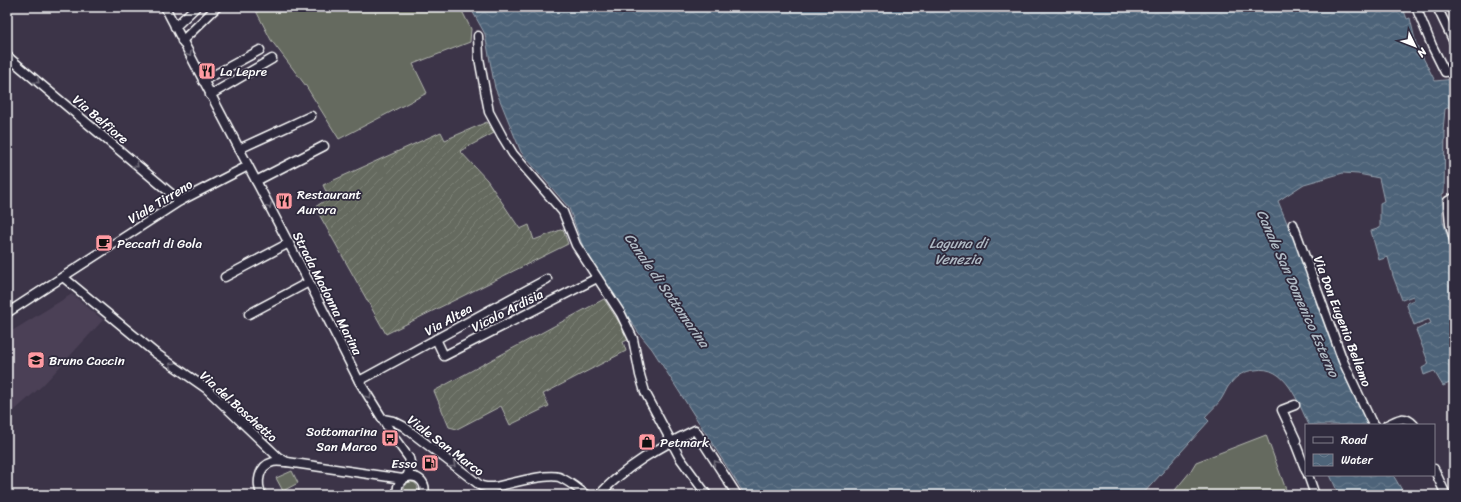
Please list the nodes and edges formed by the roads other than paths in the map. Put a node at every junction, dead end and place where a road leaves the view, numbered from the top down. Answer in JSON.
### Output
{"nodes":[{"id":1,"x":164,"y":7,"type":"edge"},
{"id":2,"x":196,"y":7,"type":"edge"},
{"id":3,"x":217,"y":7,"type":"edge"},
{"id":4,"x":1416,"y":7,"type":"edge"},
{"id":5,"x":1437,"y":7,"type":"edge"},
{"id":6,"x":175,"y":27,"type":"junction"},
{"id":7,"x":478,"y":36,"type":"dead end"},
{"id":8,"x":182,"y":41,"type":"junction"},
{"id":9,"x":1454,"y":42,"type":"edge"},
{"id":10,"x":260,"y":50,"type":"dead end"},
{"id":11,"x":7,"y":56,"type":"edge"},
{"id":12,"x":272,"y":59,"type":"dead end"},
{"id":13,"x":1454,"y":71,"type":"edge"},
{"id":14,"x":203,"y":81,"type":"junction"},
{"id":15,"x":210,"y":95,"type":"junction"},
{"id":16,"x":311,"y":116,"type":"dead end"},
{"id":17,"x":324,"y":146,"type":"dead end"},
{"id":18,"x":240,"y":149,"type":"junction"},
{"id":19,"x":248,"y":166,"type":"junction"},
{"id":20,"x":256,"y":181,"type":"junction"},
{"id":21,"x":180,"y":200,"type":"junction"},
{"id":22,"x":1451,"y":200,"type":"edge"},
{"id":23,"x":1452,"y":223,"type":"edge"},
{"id":24,"x":1293,"y":224,"type":"dead end"},
{"id":25,"x":1454,"y":239,"type":"edge"},
{"id":26,"x":289,"y":243,"type":"junction"},
{"id":27,"x":63,"y":277,"type":"junction"},
{"id":28,"x":225,"y":277,"type":"dead end"},
{"id":29,"x":547,"y":278,"type":"dead end"},
{"id":30,"x":597,"y":278,"type":"junction"},
{"id":31,"x":309,"y":282,"type":"junction"},
{"id":32,"x":7,"y":314,"type":"edge"},
{"id":33,"x":249,"y":314,"type":"dead end"},
{"id":34,"x":436,"y":339,"type":"junction"},
{"id":35,"x":359,"y":381,"type":"junction"},
{"id":36,"x":1295,"y":405,"type":"dead end"},
{"id":37,"x":383,"y":419,"type":"junction"},
{"id":38,"x":1374,"y":424,"type":"edge"},
{"id":39,"x":1389,"y":424,"type":"edge"},
{"id":40,"x":1413,"y":424,"type":"edge"},
{"id":41,"x":671,"y":441,"type":"junction"},
{"id":42,"x":287,"y":462,"type":"junction"},
{"id":43,"x":1305,"y":468,"type":"edge"},
{"id":44,"x":1435,"y":471,"type":"edge"},
{"id":45,"x":382,"y":475,"type":"junction"},
{"id":46,"x":1308,"y":476,"type":"edge"},
{"id":47,"x":405,"y":478,"type":"junction"},
{"id":48,"x":424,"y":484,"type":"junction"},
{"id":49,"x":398,"y":494,"type":"edge"},
{"id":50,"x":262,"y":495,"type":"edge"},
{"id":51,"x":424,"y":495,"type":"edge"},
{"id":52,"x":430,"y":495,"type":"edge"},
{"id":53,"x":586,"y":495,"type":"edge"},
{"id":54,"x":599,"y":495,"type":"edge"},
{"id":55,"x":706,"y":495,"type":"edge"},
{"id":56,"x":737,"y":495,"type":"edge"},
{"id":57,"x":1315,"y":495,"type":"edge"},
{"id":58,"x":1446,"y":495,"type":"edge"}],
"edges":[{"from":1,"to":6,"type":"street","name":"Strada Madonna Marina"},
{"from":2,"to":6,"type":"street"},
{"from":3,"to":8,"type":"street"},
{"from":4,"to":13,"type":"street"},
{"from":5,"to":9,"type":"street"},
{"from":6,"to":8,"type":"street","name":"Strada Madonna Marina"},
{"from":7,"to":30,"type":"street"},
{"from":8,"to":14,"type":"street","name":"Strada Madonna Marina","one_way":true},
{"from":10,"to":14,"type":"street"},
{"from":11,"to":21,"type":"street","name":"Via Belfiore","one_way":true},
{"from":12,"to":15,"type":"street"},
{"from":14,"to":15,"type":"street","name":"Strada Madonna Marina"},
{"from":15,"to":18,"type":"street","name":"Strada Madonna Marina"},
{"from":16,"to":18,"type":"street"},
{"from":17,"to":20,"type":"street"},
{"from":18,"to":19,"type":"street","name":"Strada Madonna Marina"},
{"from":19,"to":20,"type":"street","name":"Strada Madonna Marina"},
{"from":19,"to":21,"type":"street","name":"Viale Tirreno"},
{"from":20,"to":26,"type":"street","name":"Strada Madonna Marina","one_way":true},
{"from":21,"to":27,"type":"street","name":"Viale Tirreno"},
{"from":22,"to":23,"type":"street"},
{"from":23,"to":25,"type":"street"},
{"from":24,"to":38,"type":"street","name":"Via Don Eugenio Bellemo"},
{"from":26,"to":28,"type":"street"},
{"from":26,"to":31,"type":"street","name":"Strada Madonna Marina"},
{"from":27,"to":32,"type":"street","name":"Viale Tirreno"},
{"from":42,"to":27,"type":"street","name":"Via del Boschetto","one_way":true},
{"from":29,"to":34,"type":"street","name":"Via Altea"},
{"from":30,"to":34,"type":"street","name":"Vicolo Ardisia"},
{"from":30,"to":41,"type":"street"},
{"from":31,"to":33,"type":"street"},
{"from":31,"to":35,"type":"street","name":"Strada Madonna Marina"},
{"from":34,"to":35,"type":"street","name":"Via Altea"},
{"from":35,"to":37,"type":"street","name":"Strada Madonna Marina","one_way":true},
{"from":36,"to":43,"type":"street"},
{"from":37,"to":47,"type":"street","name":"Strada Madonna Marina"},
{"from":37,"to":53,"type":"street","name":"Viale San Marco","one_way":true},
{"from":39,"to":40,"type":"street"},
{"from":41,"to":54,"type":"street"},
{"from":41,"to":55,"type":"street"},
{"from":56,"to":41,"type":"street","one_way":true},
{"from":42,"to":45,"type":"street","name":"Via del Boschetto"},
{"from":42,"to":50,"type":"street"},
{"from":44,"to":58,"type":"street"},
{"from":45,"to":47,"type":"street","name":"Via del Boschetto"},
{"from":45,"to":49,"type":"street"},
{"from":46,"to":57,"type":"street"},
{"from":47,"to":48,"type":"street","name":"Via del Boschetto"},
{"from":47,"to":49,"type":"street","name":"Strada Madonna Marina"},
{"from":48,"to":51,"type":"street"},
{"from":48,"to":52,"type":"street"}]}
